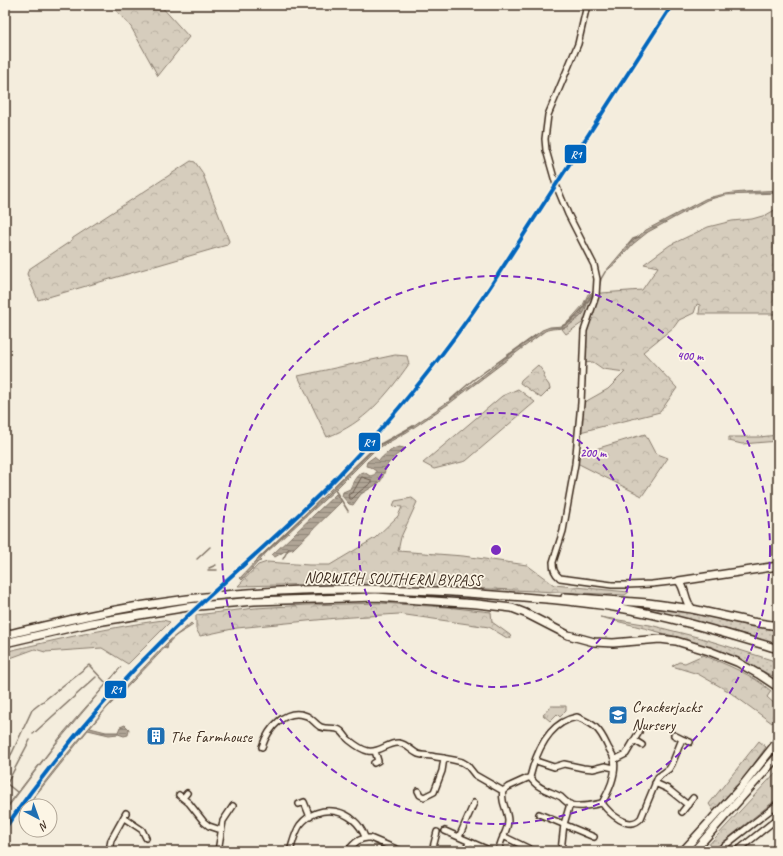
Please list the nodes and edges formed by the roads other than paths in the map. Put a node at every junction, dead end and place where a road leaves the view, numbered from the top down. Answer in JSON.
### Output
{"nodes":[{"id":1,"x":587,"y":5,"type":"edge"},
{"id":2,"x":778,"y":566,"type":"edge"},
{"id":3,"x":679,"y":581,"type":"junction"},
{"id":4,"x":439,"y":591,"type":"junction"},
{"id":5,"x":692,"y":609,"type":"junction"},
{"id":6,"x":778,"y":626,"type":"edge"},
{"id":7,"x":5,"y":635,"type":"edge"},
{"id":8,"x":5,"y":643,"type":"edge"},
{"id":9,"x":778,"y":649,"type":"edge"},
{"id":10,"x":778,"y":687,"type":"edge"},
{"id":11,"x":640,"y":732,"type":"dead end"},
{"id":12,"x":674,"y":736,"type":"dead end"},
{"id":13,"x":682,"y":739,"type":"junction"},
{"id":14,"x":634,"y":740,"type":"junction"},
{"id":15,"x":778,"y":741,"type":"edge"},
{"id":16,"x":690,"y":742,"type":"dead end"},
{"id":17,"x":642,"y":745,"type":"dead end"},
{"id":18,"x":262,"y":747,"type":"dead end"},
{"id":19,"x":375,"y":751,"type":"junction"},
{"id":20,"x":778,"y":756,"type":"edge"},
{"id":21,"x":444,"y":758,"type":"junction"},
{"id":22,"x":614,"y":760,"type":"junction"},
{"id":23,"x":378,"y":761,"type":"dead end"},
{"id":24,"x":536,"y":761,"type":"junction"},
{"id":25,"x":614,"y":768,"type":"junction"},
{"id":26,"x":530,"y":777,"type":"junction"},
{"id":27,"x":655,"y":783,"type":"junction"},
{"id":28,"x":418,"y":791,"type":"dead end"},
{"id":29,"x":504,"y":791,"type":"junction"},
{"id":30,"x":187,"y":794,"type":"dead end"},
{"id":31,"x":693,"y":798,"type":"dead end"},
{"id":32,"x":304,"y":802,"type":"dead end"},
{"id":33,"x":474,"y":803,"type":"dead end"},
{"id":34,"x":602,"y":803,"type":"junction"},
{"id":35,"x":570,"y":804,"type":"junction"},
{"id":36,"x":778,"y":804,"type":"edge"},
{"id":37,"x":688,"y":805,"type":"junction"},
{"id":38,"x":232,"y":810,"type":"dead end"},
{"id":39,"x":682,"y":812,"type":"dead end"},
{"id":40,"x":539,"y":814,"type":"dead end"},
{"id":41,"x":310,"y":817,"type":"junction"},
{"id":42,"x":778,"y":818,"type":"edge"},
{"id":43,"x":564,"y":824,"type":"junction"},
{"id":44,"x":221,"y":830,"type":"junction"},
{"id":45,"x":445,"y":831,"type":"dead end"},
{"id":46,"x":438,"y":832,"type":"dead end"},
{"id":47,"x":147,"y":834,"type":"dead end"},
{"id":48,"x":503,"y":836,"type":"junction"},
{"id":49,"x":365,"y":837,"type":"junction"},
{"id":50,"x":459,"y":837,"type":"junction"},
{"id":51,"x":594,"y":837,"type":"dead end"},
{"id":52,"x":469,"y":842,"type":"junction"},
{"id":53,"x":112,"y":851,"type":"edge"},
{"id":54,"x":218,"y":851,"type":"edge"},
{"id":55,"x":290,"y":851,"type":"edge"},
{"id":56,"x":348,"y":851,"type":"edge"},
{"id":57,"x":402,"y":851,"type":"edge"},
{"id":58,"x":432,"y":851,"type":"edge"},
{"id":59,"x":466,"y":851,"type":"edge"},
{"id":60,"x":491,"y":851,"type":"edge"},
{"id":61,"x":499,"y":851,"type":"edge"},
{"id":62,"x":534,"y":851,"type":"edge"},
{"id":63,"x":561,"y":851,"type":"edge"},
{"id":64,"x":683,"y":851,"type":"edge"},
{"id":65,"x":694,"y":851,"type":"edge"},
{"id":66,"x":718,"y":851,"type":"edge"},
{"id":67,"x":737,"y":851,"type":"edge"}],
"edges":[{"from":1,"to":3,"type":"street"},
{"from":2,"to":3,"type":"highway"},
{"from":3,"to":5,"type":"highway"},
{"from":4,"to":5,"type":"highway"},
{"from":4,"to":7,"type":"highway","name":"NORWICH SOUTHERN BYPASS"},
{"from":4,"to":9,"type":"highway","name":"NORWICH SOUTHERN BYPASS"},
{"from":5,"to":6,"type":"highway"},
{"from":8,"to":10,"type":"highway"},
{"from":11,"to":14,"type":"street"},
{"from":12,"to":13,"type":"street"},
{"from":13,"to":16,"type":"street"},
{"from":13,"to":27,"type":"street"},
{"from":14,"to":17,"type":"street"},
{"from":14,"to":22,"type":"street"},
{"from":15,"to":64,"type":"highway"},
{"from":18,"to":19,"type":"street"},
{"from":19,"to":21,"type":"street"},
{"from":19,"to":23,"type":"street"},
{"from":20,"to":65,"type":"highway"},
{"from":21,"to":28,"type":"street"},
{"from":21,"to":29,"type":"street"},
{"from":22,"to":24,"type":"street"},
{"from":22,"to":25,"type":"street"},
{"from":24,"to":25,"type":"street"},
{"from":24,"to":26,"type":"street"},
{"from":25,"to":34,"type":"street"},
{"from":26,"to":29,"type":"street"},
{"from":26,"to":35,"type":"street"},
{"from":27,"to":34,"type":"street"},
{"from":27,"to":37,"type":"street"},
{"from":29,"to":48,"type":"street"},
{"from":30,"to":44,"type":"street"},
{"from":31,"to":37,"type":"street"},
{"from":32,"to":41,"type":"street"},
{"from":33,"to":50,"type":"street"},
{"from":34,"to":35,"type":"street"},
{"from":35,"to":43,"type":"street"},
{"from":36,"to":66,"type":"street"},
{"from":37,"to":39,"type":"street"},
{"from":38,"to":44,"type":"street"},
{"from":40,"to":43,"type":"street"},
{"from":41,"to":49,"type":"street"},
{"from":41,"to":55,"type":"street"},
{"from":42,"to":67,"type":"street"},
{"from":43,"to":51,"type":"street"},
{"from":43,"to":63,"type":"street"},
{"from":44,"to":54,"type":"street"},
{"from":45,"to":50,"type":"street"},
{"from":46,"to":58,"type":"street"},
{"from":47,"to":53,"type":"street"},
{"from":48,"to":61,"type":"street"},
{"from":48,"to":62,"type":"street"},
{"from":49,"to":56,"type":"street"},
{"from":49,"to":57,"type":"street"},
{"from":50,"to":52,"type":"street"},
{"from":52,"to":59,"type":"street"},
{"from":52,"to":60,"type":"street"}]}
